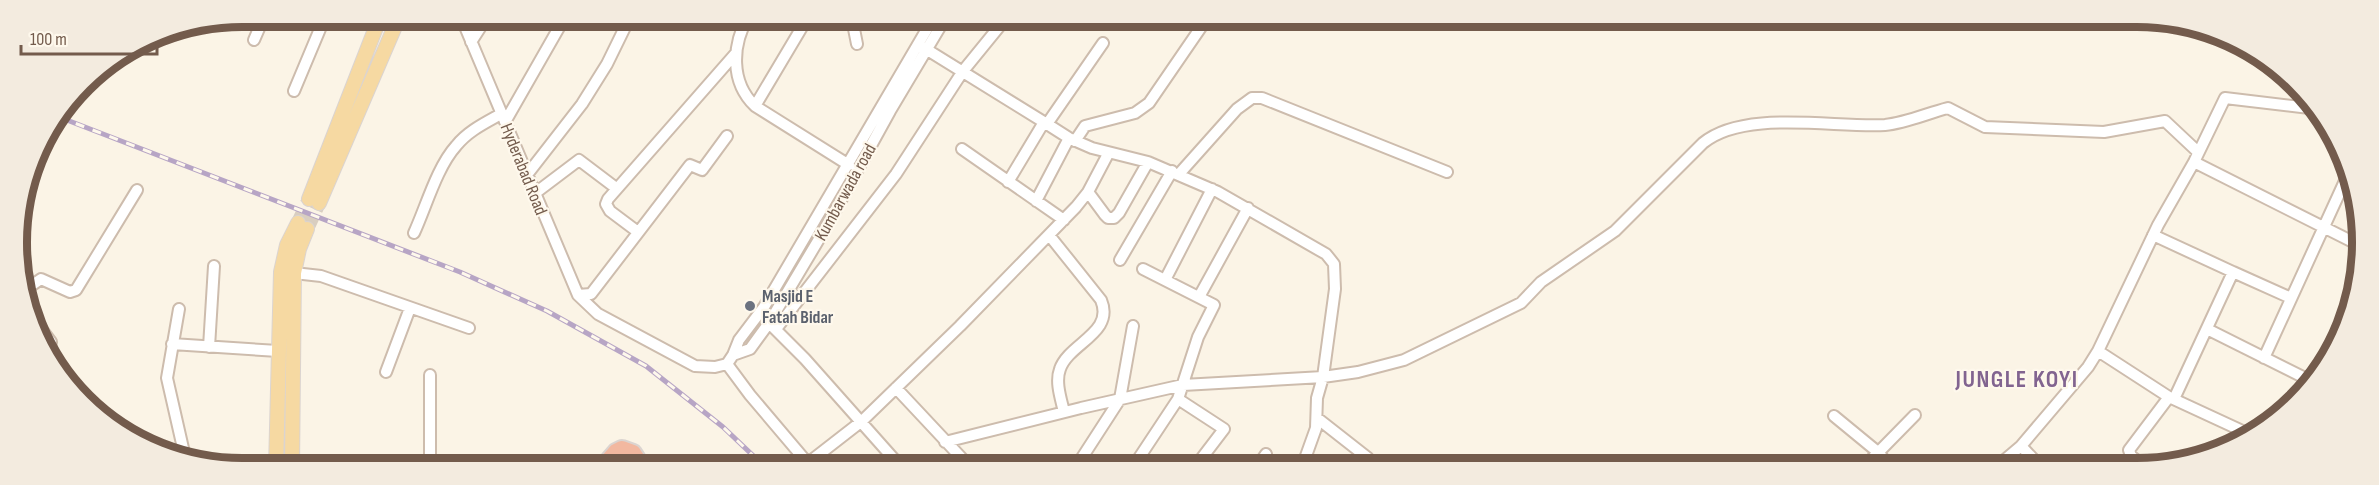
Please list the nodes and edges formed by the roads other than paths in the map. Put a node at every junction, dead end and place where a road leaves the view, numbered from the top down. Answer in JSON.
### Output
{"nodes":[{"id":1,"x":259,"y":27,"type":"edge"},
{"id":2,"x":321,"y":27,"type":"edge"},
{"id":3,"x":376,"y":27,"type":"edge"},
{"id":4,"x":394,"y":27,"type":"edge"},
{"id":5,"x":465,"y":27,"type":"edge"},
{"id":6,"x":481,"y":27,"type":"edge"},
{"id":7,"x":558,"y":27,"type":"edge"},
{"id":8,"x":625,"y":27,"type":"edge"},
{"id":9,"x":745,"y":27,"type":"edge"},
{"id":10,"x":802,"y":27,"type":"edge"},
{"id":11,"x":854,"y":27,"type":"edge"},
{"id":12,"x":930,"y":27,"type":"edge"},
{"id":13,"x":938,"y":27,"type":"edge"},
{"id":14,"x":999,"y":27,"type":"edge"},
{"id":15,"x":1201,"y":27,"type":"edge"},
{"id":16,"x":254,"y":40,"type":"dead end"},
{"id":17,"x":471,"y":42,"type":"junction"},
{"id":18,"x":1103,"y":43,"type":"dead end"},
{"id":19,"x":857,"y":44,"type":"dead end"},
{"id":20,"x":923,"y":47,"type":"junction"},
{"id":21,"x":736,"y":53,"type":"junction"},
{"id":22,"x":963,"y":71,"type":"junction"},
{"id":23,"x":294,"y":91,"type":"dead end"},
{"id":24,"x":755,"y":105,"type":"junction"},
{"id":25,"x":2304,"y":107,"type":"edge"},
{"id":26,"x":503,"y":118,"type":"junction"},
{"id":27,"x":1045,"y":123,"type":"junction"},
{"id":28,"x":727,"y":136,"type":"dead end"},
{"id":29,"x":1072,"y":140,"type":"junction"},
{"id":30,"x":962,"y":149,"type":"dead end"},
{"id":31,"x":1108,"y":153,"type":"junction"},
{"id":32,"x":2196,"y":157,"type":"junction"},
{"id":33,"x":1148,"y":162,"type":"junction"},
{"id":34,"x":849,"y":165,"type":"junction"},
{"id":35,"x":1176,"y":172,"type":"junction"},
{"id":36,"x":1447,"y":172,"type":"dead end"},
{"id":37,"x":526,"y":176,"type":"junction"},
{"id":38,"x":1008,"y":182,"type":"junction"},
{"id":39,"x":2344,"y":183,"type":"edge"},
{"id":40,"x":616,"y":188,"type":"junction"},
{"id":41,"x":1212,"y":189,"type":"junction"},
{"id":42,"x":137,"y":190,"type":"dead end"},
{"id":43,"x":1088,"y":192,"type":"junction"},
{"id":44,"x":534,"y":194,"type":"junction"},
{"id":45,"x":1036,"y":201,"type":"junction"},
{"id":46,"x":1248,"y":208,"type":"junction"},
{"id":47,"x":1064,"y":220,"type":"junction"},
{"id":48,"x":2324,"y":226,"type":"junction"},
{"id":49,"x":638,"y":232,"type":"junction"},
{"id":50,"x":414,"y":233,"type":"dead end"},
{"id":51,"x":1049,"y":235,"type":"junction"},
{"id":52,"x":2153,"y":235,"type":"junction"},
{"id":53,"x":2352,"y":241,"type":"edge"},
{"id":54,"x":1120,"y":260,"type":"dead end"},
{"id":55,"x":214,"y":266,"type":"dead end"},
{"id":56,"x":1143,"y":269,"type":"dead end"},
{"id":57,"x":2233,"y":272,"type":"junction"},
{"id":58,"x":294,"y":273,"type":"junction"},
{"id":59,"x":1165,"y":280,"type":"junction"},
{"id":60,"x":31,"y":286,"type":"edge"},
{"id":61,"x":578,"y":296,"type":"junction"},
{"id":62,"x":1199,"y":297,"type":"junction"},
{"id":63,"x":2291,"y":298,"type":"junction"},
{"id":64,"x":410,"y":308,"type":"junction"},
{"id":65,"x":179,"y":309,"type":"dead end"},
{"id":66,"x":598,"y":314,"type":"joint"},
{"id":67,"x":772,"y":326,"type":"junction"},
{"id":68,"x":1133,"y":326,"type":"dead end"},
{"id":69,"x":469,"y":328,"type":"dead end"},
{"id":70,"x":2207,"y":329,"type":"junction"},
{"id":71,"x":172,"y":344,"type":"junction"},
{"id":72,"x":209,"y":347,"type":"junction"},
{"id":73,"x":278,"y":351,"type":"junction"},
{"id":74,"x":2098,"y":351,"type":"junction"},
{"id":75,"x":2264,"y":358,"type":"junction"},
{"id":76,"x":730,"y":359,"type":"junction"},
{"id":77,"x":386,"y":372,"type":"dead end"},
{"id":78,"x":430,"y":375,"type":"dead end"},
{"id":79,"x":1323,"y":377,"type":"junction"},
{"id":80,"x":2304,"y":378,"type":"edge"},
{"id":81,"x":1183,"y":386,"type":"junction"},
{"id":82,"x":896,"y":388,"type":"junction"},
{"id":83,"x":2171,"y":398,"type":"junction"},
{"id":84,"x":1120,"y":399,"type":"junction"},
{"id":85,"x":1178,"y":399,"type":"junction"},
{"id":86,"x":1064,"y":412,"type":"junction"},
{"id":87,"x":1915,"y":415,"type":"dead end"},
{"id":88,"x":1834,"y":416,"type":"dead end"},
{"id":89,"x":1317,"y":418,"type":"junction"},
{"id":90,"x":862,"y":421,"type":"junction"},
{"id":91,"x":2241,"y":431,"type":"edge"},
{"id":92,"x":945,"y":442,"type":"junction"},
{"id":93,"x":2021,"y":446,"type":"junction"},
{"id":94,"x":183,"y":450,"type":"edge"},
{"id":95,"x":1879,"y":453,"type":"junction"},
{"id":96,"x":1266,"y":454,"type":"dead end"},
{"id":97,"x":276,"y":458,"type":"edge"},
{"id":98,"x":292,"y":458,"type":"edge"},
{"id":99,"x":430,"y":458,"type":"edge"},
{"id":100,"x":611,"y":458,"type":"edge"},
{"id":101,"x":636,"y":458,"type":"edge"},
{"id":102,"x":804,"y":458,"type":"edge"},
{"id":103,"x":818,"y":458,"type":"edge"},
{"id":104,"x":893,"y":458,"type":"edge"},
{"id":105,"x":961,"y":458,"type":"edge"},
{"id":106,"x":1085,"y":458,"type":"edge"},
{"id":107,"x":1139,"y":458,"type":"edge"},
{"id":108,"x":1202,"y":458,"type":"edge"},
{"id":109,"x":1263,"y":458,"type":"edge"},
{"id":110,"x":1305,"y":458,"type":"edge"},
{"id":111,"x":1368,"y":458,"type":"edge"},
{"id":112,"x":1874,"y":458,"type":"edge"},
{"id":113,"x":1883,"y":458,"type":"edge"},
{"id":114,"x":2007,"y":458,"type":"edge"},
{"id":115,"x":2032,"y":458,"type":"edge"},
{"id":116,"x":2134,"y":458,"type":"edge"}],
"edges":[{"from":1,"to":16,"type":"street"},
{"from":2,"to":23,"type":"street"},
{"from":3,"to":4,"type":"main road"},
{"from":5,"to":17,"type":"street","name":"Hyderabad Road"},
{"from":6,"to":17,"type":"street"},
{"from":7,"to":26,"type":"street"},
{"from":8,"to":37,"type":"street"},
{"from":9,"to":21,"type":"street"},
{"from":10,"to":24,"type":"street"},
{"from":11,"to":19,"type":"street"},
{"from":12,"to":20,"type":"street","name":"Kumbarwada road"},
{"from":13,"to":20,"type":"street","name":"Kumbarwada road"},
{"from":14,"to":22,"type":"street"},
{"from":15,"to":29,"type":"street"},
{"from":17,"to":26,"type":"street","name":"Hyderabad Road"},
{"from":18,"to":27,"type":"street"},
{"from":20,"to":22,"type":"street"},
{"from":20,"to":34,"type":"street","name":"Kumbarwada road"},
{"from":20,"to":67,"type":"street","name":"Kumbarwada road"},
{"from":21,"to":24,"type":"street"},
{"from":21,"to":40,"type":"street"},
{"from":22,"to":27,"type":"street"},
{"from":22,"to":67,"type":"street"},
{"from":24,"to":34,"type":"street"},
{"from":25,"to":32,"type":"street"},
{"from":26,"to":37,"type":"street","name":"Hyderabad Road"},
{"from":26,"to":50,"type":"street"},
{"from":27,"to":29,"type":"street"},
{"from":27,"to":38,"type":"street"},
{"from":28,"to":49,"type":"street"},
{"from":29,"to":31,"type":"street"},
{"from":29,"to":45,"type":"street"},
{"from":30,"to":38,"type":"street"},
{"from":31,"to":33,"type":"street"},
{"from":31,"to":43,"type":"street"},
{"from":32,"to":48,"type":"street"},
{"from":32,"to":52,"type":"street"},
{"from":32,"to":79,"type":"street"},
{"from":33,"to":35,"type":"street"},
{"from":33,"to":43,"type":"street"},
{"from":34,"to":76,"type":"street","name":"Kumbarwada road"},
{"from":35,"to":36,"type":"street"},
{"from":35,"to":41,"type":"street"},
{"from":35,"to":54,"type":"street"},
{"from":37,"to":44,"type":"street","name":"Hyderabad Road"},
{"from":38,"to":45,"type":"street"},
{"from":39,"to":48,"type":"street"},
{"from":40,"to":44,"type":"street"},
{"from":40,"to":49,"type":"street"},
{"from":41,"to":46,"type":"street"},
{"from":41,"to":59,"type":"street"},
{"from":42,"to":60,"type":"street"},
{"from":43,"to":47,"type":"street"},
{"from":44,"to":61,"type":"street","name":"Hyderabad Road"},
{"from":45,"to":47,"type":"street"},
{"from":46,"to":62,"type":"street"},
{"from":46,"to":79,"type":"street"},
{"from":47,"to":51,"type":"street"},
{"from":48,"to":53,"type":"street"},
{"from":48,"to":63,"type":"street"},
{"from":49,"to":61,"type":"street"},
{"from":51,"to":82,"type":"street"},
{"from":51,"to":86,"type":"street"},
{"from":52,"to":57,"type":"street"},
{"from":52,"to":74,"type":"street"},
{"from":55,"to":72,"type":"street"},
{"from":56,"to":59,"type":"street"},
{"from":57,"to":63,"type":"street"},
{"from":57,"to":70,"type":"street"},
{"from":58,"to":64,"type":"street"},
{"from":58,"to":73,"type":"main road"},
{"from":58,"to":98,"type":"main road"},
{"from":59,"to":62,"type":"street"},
{"from":61,"to":66,"type":"street","name":"Hyderabad Road"},
{"from":62,"to":81,"type":"street"},
{"from":63,"to":75,"type":"street"},
{"from":64,"to":69,"type":"street"},
{"from":64,"to":77,"type":"street"},
{"from":65,"to":71,"type":"street"},
{"from":66,"to":76,"type":"street","name":"Kumbarwada road"},
{"from":67,"to":76,"type":"street","name":"Kumbarwada road"},
{"from":67,"to":90,"type":"street"},
{"from":68,"to":84,"type":"street"},
{"from":70,"to":75,"type":"street"},
{"from":70,"to":83,"type":"street"},
{"from":71,"to":72,"type":"street"},
{"from":71,"to":94,"type":"street"},
{"from":72,"to":73,"type":"street"},
{"from":73,"to":97,"type":"main road"},
{"from":74,"to":83,"type":"street"},
{"from":74,"to":93,"type":"street"},
{"from":75,"to":80,"type":"street"},
{"from":76,"to":102,"type":"street"},
{"from":78,"to":99,"type":"street"},
{"from":79,"to":81,"type":"street"},
{"from":79,"to":89,"type":"street"},
{"from":81,"to":84,"type":"street"},
{"from":81,"to":85,"type":"street"},
{"from":82,"to":90,"type":"street"},
{"from":82,"to":92,"type":"street"},
{"from":83,"to":91,"type":"street"},
{"from":83,"to":116,"type":"street"},
{"from":84,"to":86,"type":"street"},
{"from":84,"to":106,"type":"street"},
{"from":85,"to":107,"type":"street"},
{"from":85,"to":108,"type":"street"},
{"from":86,"to":92,"type":"street"},
{"from":87,"to":95,"type":"street"},
{"from":88,"to":95,"type":"street"},
{"from":89,"to":110,"type":"street"},
{"from":89,"to":111,"type":"street"},
{"from":90,"to":103,"type":"street"},
{"from":90,"to":104,"type":"street"},
{"from":92,"to":105,"type":"street"},
{"from":93,"to":114,"type":"street"},
{"from":93,"to":115,"type":"street"},
{"from":95,"to":112,"type":"street"},
{"from":95,"to":113,"type":"street"},
{"from":96,"to":109,"type":"street"},
{"from":100,"to":101,"type":"highway"}]}
